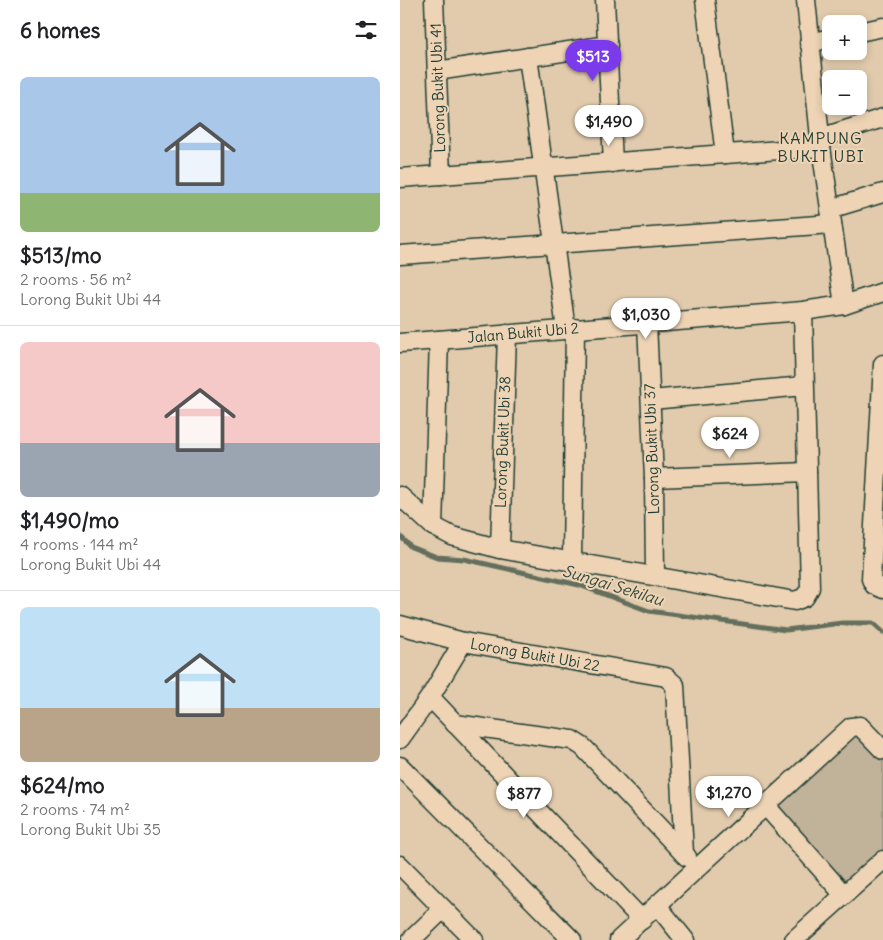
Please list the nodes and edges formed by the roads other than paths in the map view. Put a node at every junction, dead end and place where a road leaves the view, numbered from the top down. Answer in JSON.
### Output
{"nodes":[{"id":1,"x":434,"y":0,"type":"edge"},
{"id":2,"x":605,"y":0,"type":"edge"},
{"id":3,"x":705,"y":0,"type":"edge"},
{"id":4,"x":806,"y":0,"type":"edge"},
{"id":5,"x":883,"y":27,"type":"edge"},
{"id":6,"x":867,"y":30,"type":"edge"},
{"id":7,"x":822,"y":40,"type":"edge"},
{"id":8,"x":810,"y":43,"type":"junction"},
{"id":9,"x":608,"y":45,"type":"junction"},
{"id":10,"x":528,"y":57,"type":"junction"},
{"id":11,"x":437,"y":71,"type":"junction"},
{"id":12,"x":883,"y":118,"type":"edge"},
{"id":13,"x":821,"y":142,"type":"junction"},
{"id":14,"x":725,"y":154,"type":"junction"},
{"id":15,"x":613,"y":163,"type":"junction"},
{"id":16,"x":544,"y":168,"type":"junction"},
{"id":17,"x":441,"y":175,"type":"junction"},
{"id":18,"x":400,"y":178,"type":"edge"},
{"id":19,"x":883,"y":193,"type":"edge"},
{"id":20,"x":831,"y":217,"type":"junction"},
{"id":21,"x":555,"y":244,"type":"junction"},
{"id":22,"x":400,"y":255,"type":"edge"},
{"id":23,"x":883,"y":292,"type":"edge"},
{"id":24,"x":844,"y":305,"type":"junction"},
{"id":25,"x":803,"y":311,"type":"junction"},
{"id":26,"x":648,"y":323,"type":"junction"},
{"id":27,"x":571,"y":329,"type":"junction"},
{"id":28,"x":507,"y":334,"type":"junction"},
{"id":29,"x":439,"y":340,"type":"junction"},
{"id":30,"x":400,"y":343,"type":"edge"},
{"id":31,"x":883,"y":364,"type":"edge"},
{"id":32,"x":882,"y":385,"type":"edge"},
{"id":33,"x":804,"y":386,"type":"junction"},
{"id":34,"x":650,"y":400,"type":"junction"},
{"id":35,"x":880,"y":456,"type":"edge"},
{"id":36,"x":807,"y":472,"type":"junction"},
{"id":37,"x":654,"y":478,"type":"junction"},
{"id":38,"x":400,"y":496,"type":"edge"},
{"id":39,"x":433,"y":526,"type":"junction"},
{"id":40,"x":500,"y":549,"type":"junction"},
{"id":41,"x":572,"y":561,"type":"junction"},
{"id":42,"x":655,"y":576,"type":"junction"},
{"id":43,"x":883,"y":589,"type":"edge"},
{"id":44,"x":400,"y":624,"type":"edge"},
{"id":45,"x":463,"y":642,"type":"junction"},
{"id":46,"x":430,"y":697,"type":"junction"},
{"id":47,"x":455,"y":724,"type":"junction"},
{"id":48,"x":400,"y":739,"type":"edge"},
{"id":49,"x":883,"y":750,"type":"edge"},
{"id":50,"x":400,"y":766,"type":"edge"},
{"id":51,"x":766,"y":806,"type":"junction"},
{"id":52,"x":684,"y":854,"type":"junction"},
{"id":53,"x":883,"y":860,"type":"edge"},
{"id":54,"x":400,"y":866,"type":"edge"},
{"id":55,"x":698,"y":868,"type":"junction"},
{"id":56,"x":844,"y":895,"type":"junction"},
{"id":57,"x":657,"y":905,"type":"junction"},
{"id":58,"x":443,"y":909,"type":"junction"},
{"id":59,"x":642,"y":920,"type":"junction"},
{"id":60,"x":411,"y":940,"type":"edge"},
{"id":61,"x":474,"y":940,"type":"edge"},
{"id":62,"x":572,"y":940,"type":"edge"},
{"id":63,"x":619,"y":940,"type":"edge"},
{"id":64,"x":685,"y":940,"type":"edge"},
{"id":65,"x":794,"y":940,"type":"edge"}],
"edges":[{"from":1,"to":11,"type":"street","name":"Lorong Bukit Ubi 41"},
{"from":2,"to":9,"type":"street"},
{"from":3,"to":14,"type":"street"},
{"from":4,"to":8,"type":"street"},
{"from":5,"to":6,"type":"street"},
{"from":7,"to":8,"type":"street"},
{"from":8,"to":13,"type":"street"},
{"from":9,"to":10,"type":"street"},
{"from":9,"to":15,"type":"street"},
{"from":10,"to":11,"type":"street"},
{"from":10,"to":16,"type":"street"},
{"from":11,"to":17,"type":"street","name":"Lorong Bukit Ubi 41"},
{"from":12,"to":13,"type":"street"},
{"from":13,"to":14,"type":"street"},
{"from":13,"to":20,"type":"street"},
{"from":14,"to":15,"type":"street"},
{"from":15,"to":16,"type":"street"},
{"from":16,"to":17,"type":"street"},
{"from":16,"to":21,"type":"street"},
{"from":17,"to":18,"type":"street"},
{"from":19,"to":20,"type":"street"},
{"from":20,"to":21,"type":"street"},
{"from":20,"to":24,"type":"street"},
{"from":21,"to":22,"type":"street"},
{"from":21,"to":27,"type":"street"},
{"from":23,"to":24,"type":"street","name":"Jalan Bukit Ubi 2"},
{"from":24,"to":25,"type":"street","name":"Jalan Bukit Ubi 2"},
{"from":25,"to":26,"type":"street","name":"Jalan Bukit Ubi 2"},
{"from":25,"to":33,"type":"street"},
{"from":26,"to":27,"type":"street","name":"Jalan Bukit Ubi 2"},
{"from":26,"to":34,"type":"street","name":"Lorong Bukit Ubi 37"},
{"from":27,"to":28,"type":"street","name":"Jalan Bukit Ubi 2"},
{"from":27,"to":41,"type":"street"},
{"from":28,"to":29,"type":"street","name":"Jalan Bukit Ubi 2"},
{"from":28,"to":40,"type":"street","name":"Lorong Bukit Ubi 38"},
{"from":29,"to":30,"type":"street","name":"Jalan Bukit Ubi 2"},
{"from":29,"to":39,"type":"street"},
{"from":31,"to":32,"type":"street"},
{"from":32,"to":35,"type":"street"},
{"from":33,"to":34,"type":"street"},
{"from":33,"to":36,"type":"street"},
{"from":34,"to":37,"type":"street","name":"Lorong Bukit Ubi 37"},
{"from":35,"to":43,"type":"street"},
{"from":36,"to":37,"type":"street"},
{"from":36,"to":42,"type":"street"},
{"from":37,"to":42,"type":"street","name":"Lorong Bukit Ubi 37"},
{"from":38,"to":39,"type":"street"},
{"from":39,"to":40,"type":"street"},
{"from":40,"to":41,"type":"street"},
{"from":41,"to":42,"type":"street"},
{"from":44,"to":45,"type":"street","name":"Lorong Bukit Ubi 22"},
{"from":45,"to":46,"type":"street"},
{"from":45,"to":52,"type":"street","name":"Lorong Bukit Ubi 22"},
{"from":46,"to":47,"type":"street"},
{"from":46,"to":48,"type":"street"},
{"from":47,"to":52,"type":"street"},
{"from":47,"to":59,"type":"street"},
{"from":49,"to":51,"type":"street"},
{"from":50,"to":62,"type":"street"},
{"from":51,"to":55,"type":"street"},
{"from":51,"to":56,"type":"street"},
{"from":52,"to":55,"type":"street"},
{"from":53,"to":56,"type":"street"},
{"from":54,"to":58,"type":"street"},
{"from":55,"to":57,"type":"street"},
{"from":56,"to":65,"type":"street"},
{"from":57,"to":59,"type":"street"},
{"from":57,"to":64,"type":"street"},
{"from":58,"to":60,"type":"street"},
{"from":58,"to":61,"type":"street"},
{"from":59,"to":63,"type":"street"}]}
